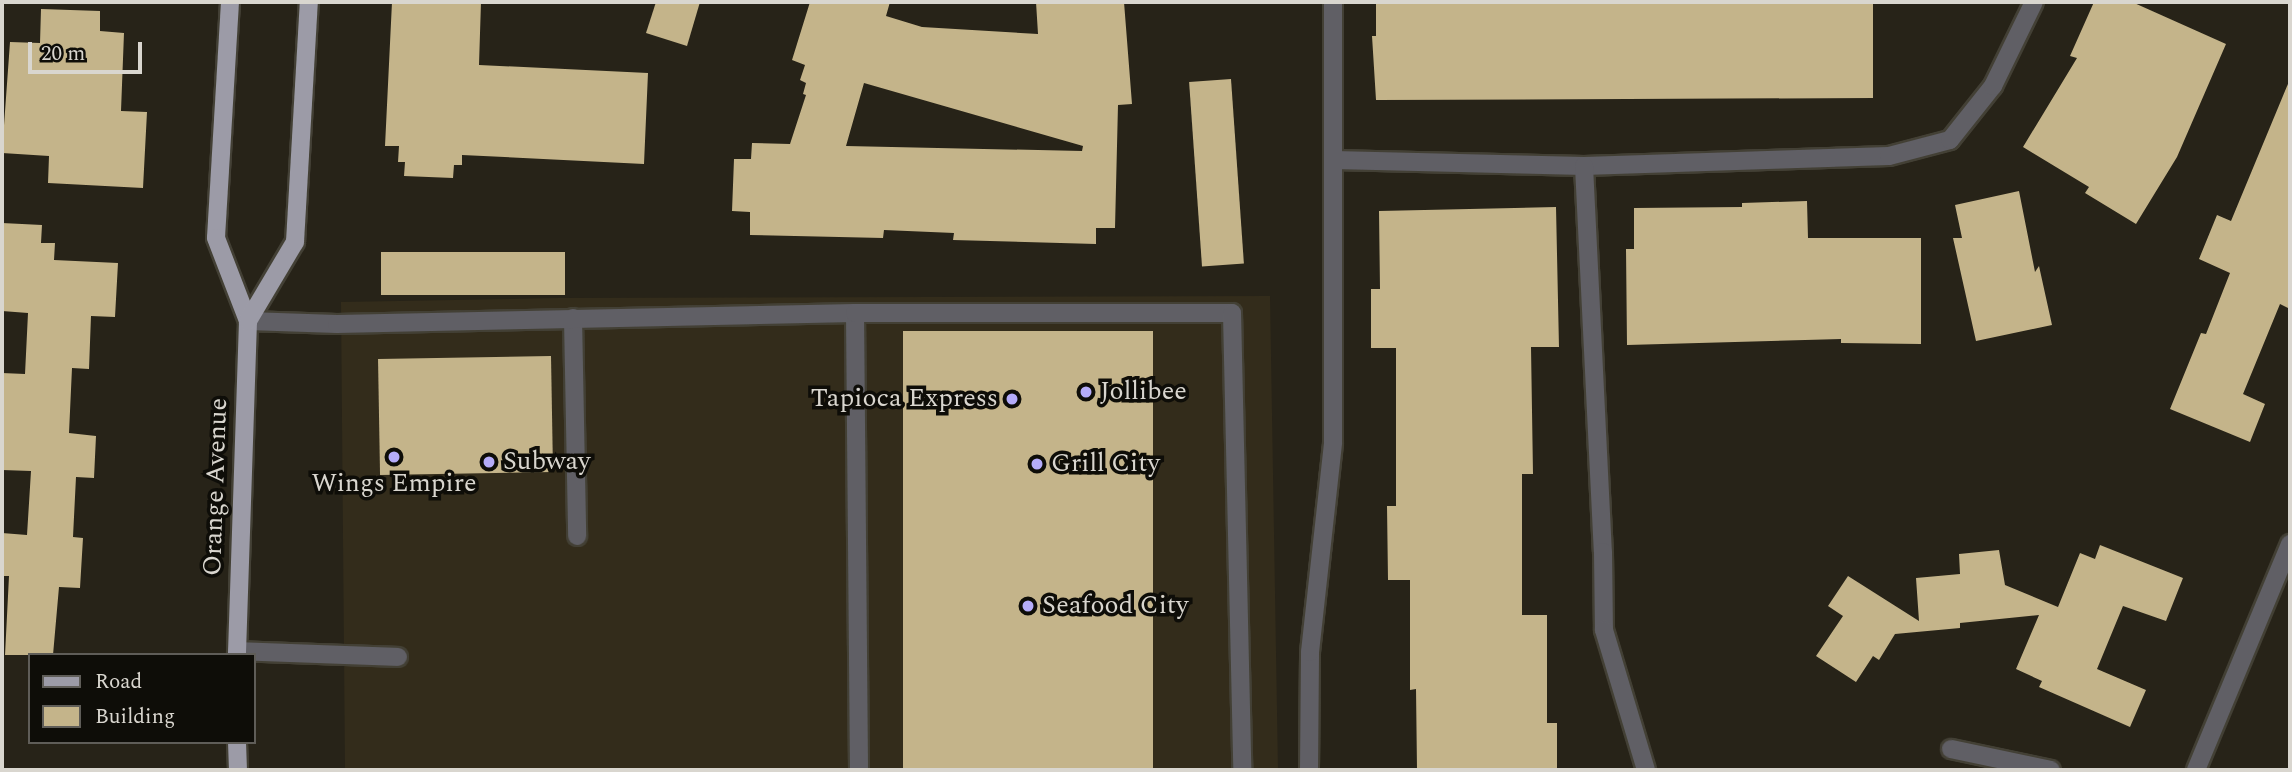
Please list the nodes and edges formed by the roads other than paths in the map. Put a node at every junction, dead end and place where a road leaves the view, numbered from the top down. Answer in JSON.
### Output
{"nodes":[{"id":1,"x":230,"y":2,"type":"edge"},
{"id":2,"x":309,"y":2,"type":"edge"},
{"id":3,"x":1333,"y":2,"type":"edge"},
{"id":4,"x":2034,"y":2,"type":"edge"},
{"id":5,"x":1334,"y":160,"type":"junction"},
{"id":6,"x":1584,"y":166,"type":"junction"},
{"id":7,"x":855,"y":313,"type":"junction"},
{"id":8,"x":573,"y":318,"type":"junction"},
{"id":9,"x":248,"y":321,"type":"junction"},
{"id":10,"x":576,"y":537,"type":"dead end"},
{"id":11,"x":2290,"y":544,"type":"edge"},
{"id":12,"x":237,"y":653,"type":"edge"},
{"id":13,"x":256,"y":653,"type":"edge"},
{"id":14,"x":398,"y":657,"type":"dead end"},
{"id":15,"x":237,"y":744,"type":"edge"},
{"id":16,"x":1951,"y":749,"type":"dead end"},
{"id":17,"x":2201,"y":769,"type":"edge"},
{"id":18,"x":238,"y":770,"type":"edge"},
{"id":19,"x":859,"y":770,"type":"edge"},
{"id":20,"x":1242,"y":770,"type":"edge"},
{"id":21,"x":1309,"y":770,"type":"edge"},
{"id":22,"x":1646,"y":770,"type":"edge"},
{"id":23,"x":2051,"y":770,"type":"edge"}],
"edges":[{"from":1,"to":9,"type":"main road","name":"Orange Avenue"},
{"from":2,"to":9,"type":"main road","name":"Orange Avenue"},
{"from":3,"to":5,"type":"street"},
{"from":4,"to":6,"type":"street"},
{"from":5,"to":6,"type":"street"},
{"from":5,"to":21,"type":"street"},
{"from":6,"to":22,"type":"street"},
{"from":7,"to":8,"type":"street"},
{"from":7,"to":19,"type":"street"},
{"from":7,"to":20,"type":"street"},
{"from":8,"to":9,"type":"street"},
{"from":8,"to":10,"type":"street"},
{"from":9,"to":12,"type":"main road","name":"Orange Avenue"},
{"from":11,"to":17,"type":"street"},
{"from":13,"to":14,"type":"street"},
{"from":15,"to":18,"type":"main road"},
{"from":16,"to":23,"type":"street"}]}
